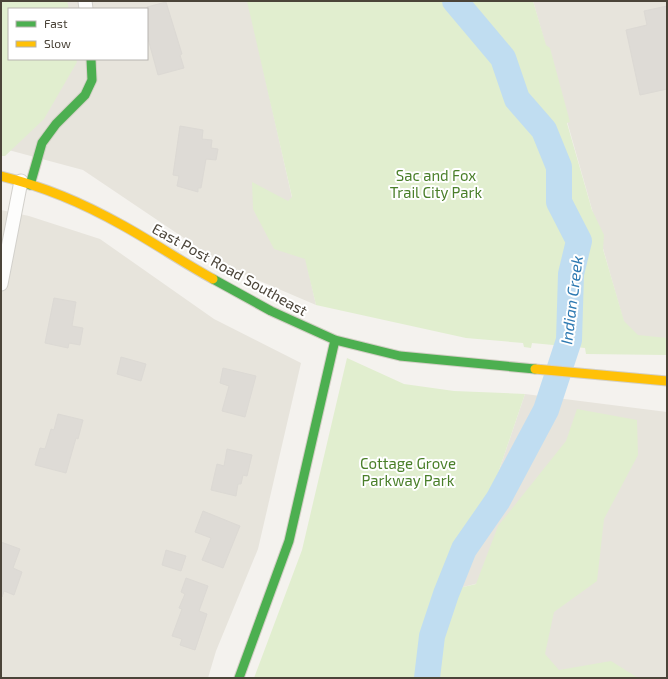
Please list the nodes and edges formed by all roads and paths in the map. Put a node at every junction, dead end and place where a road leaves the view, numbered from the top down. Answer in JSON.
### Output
{"nodes":[{"id":1,"x":90,"y":60,"type":"edge"},
{"id":2,"x":1,"y":176,"type":"edge"},
{"id":3,"x":25,"y":183,"type":"junction"},
{"id":4,"x":1,"y":284,"type":"edge"},
{"id":5,"x":335,"y":340,"type":"junction"},
{"id":6,"x":667,"y":381,"type":"edge"},
{"id":7,"x":239,"y":678,"type":"edge"}],
"edges":[{"from":1,"to":3,"type":"main road"},
{"from":2,"to":3,"type":"main road","name":"East Post Road Southeast"},
{"from":3,"to":4,"type":"street"},
{"from":3,"to":5,"type":"main road","name":"East Post Road Southeast"},
{"from":5,"to":6,"type":"main road","name":"East Post Road Southeast"},
{"from":5,"to":7,"type":"main road"}]}
